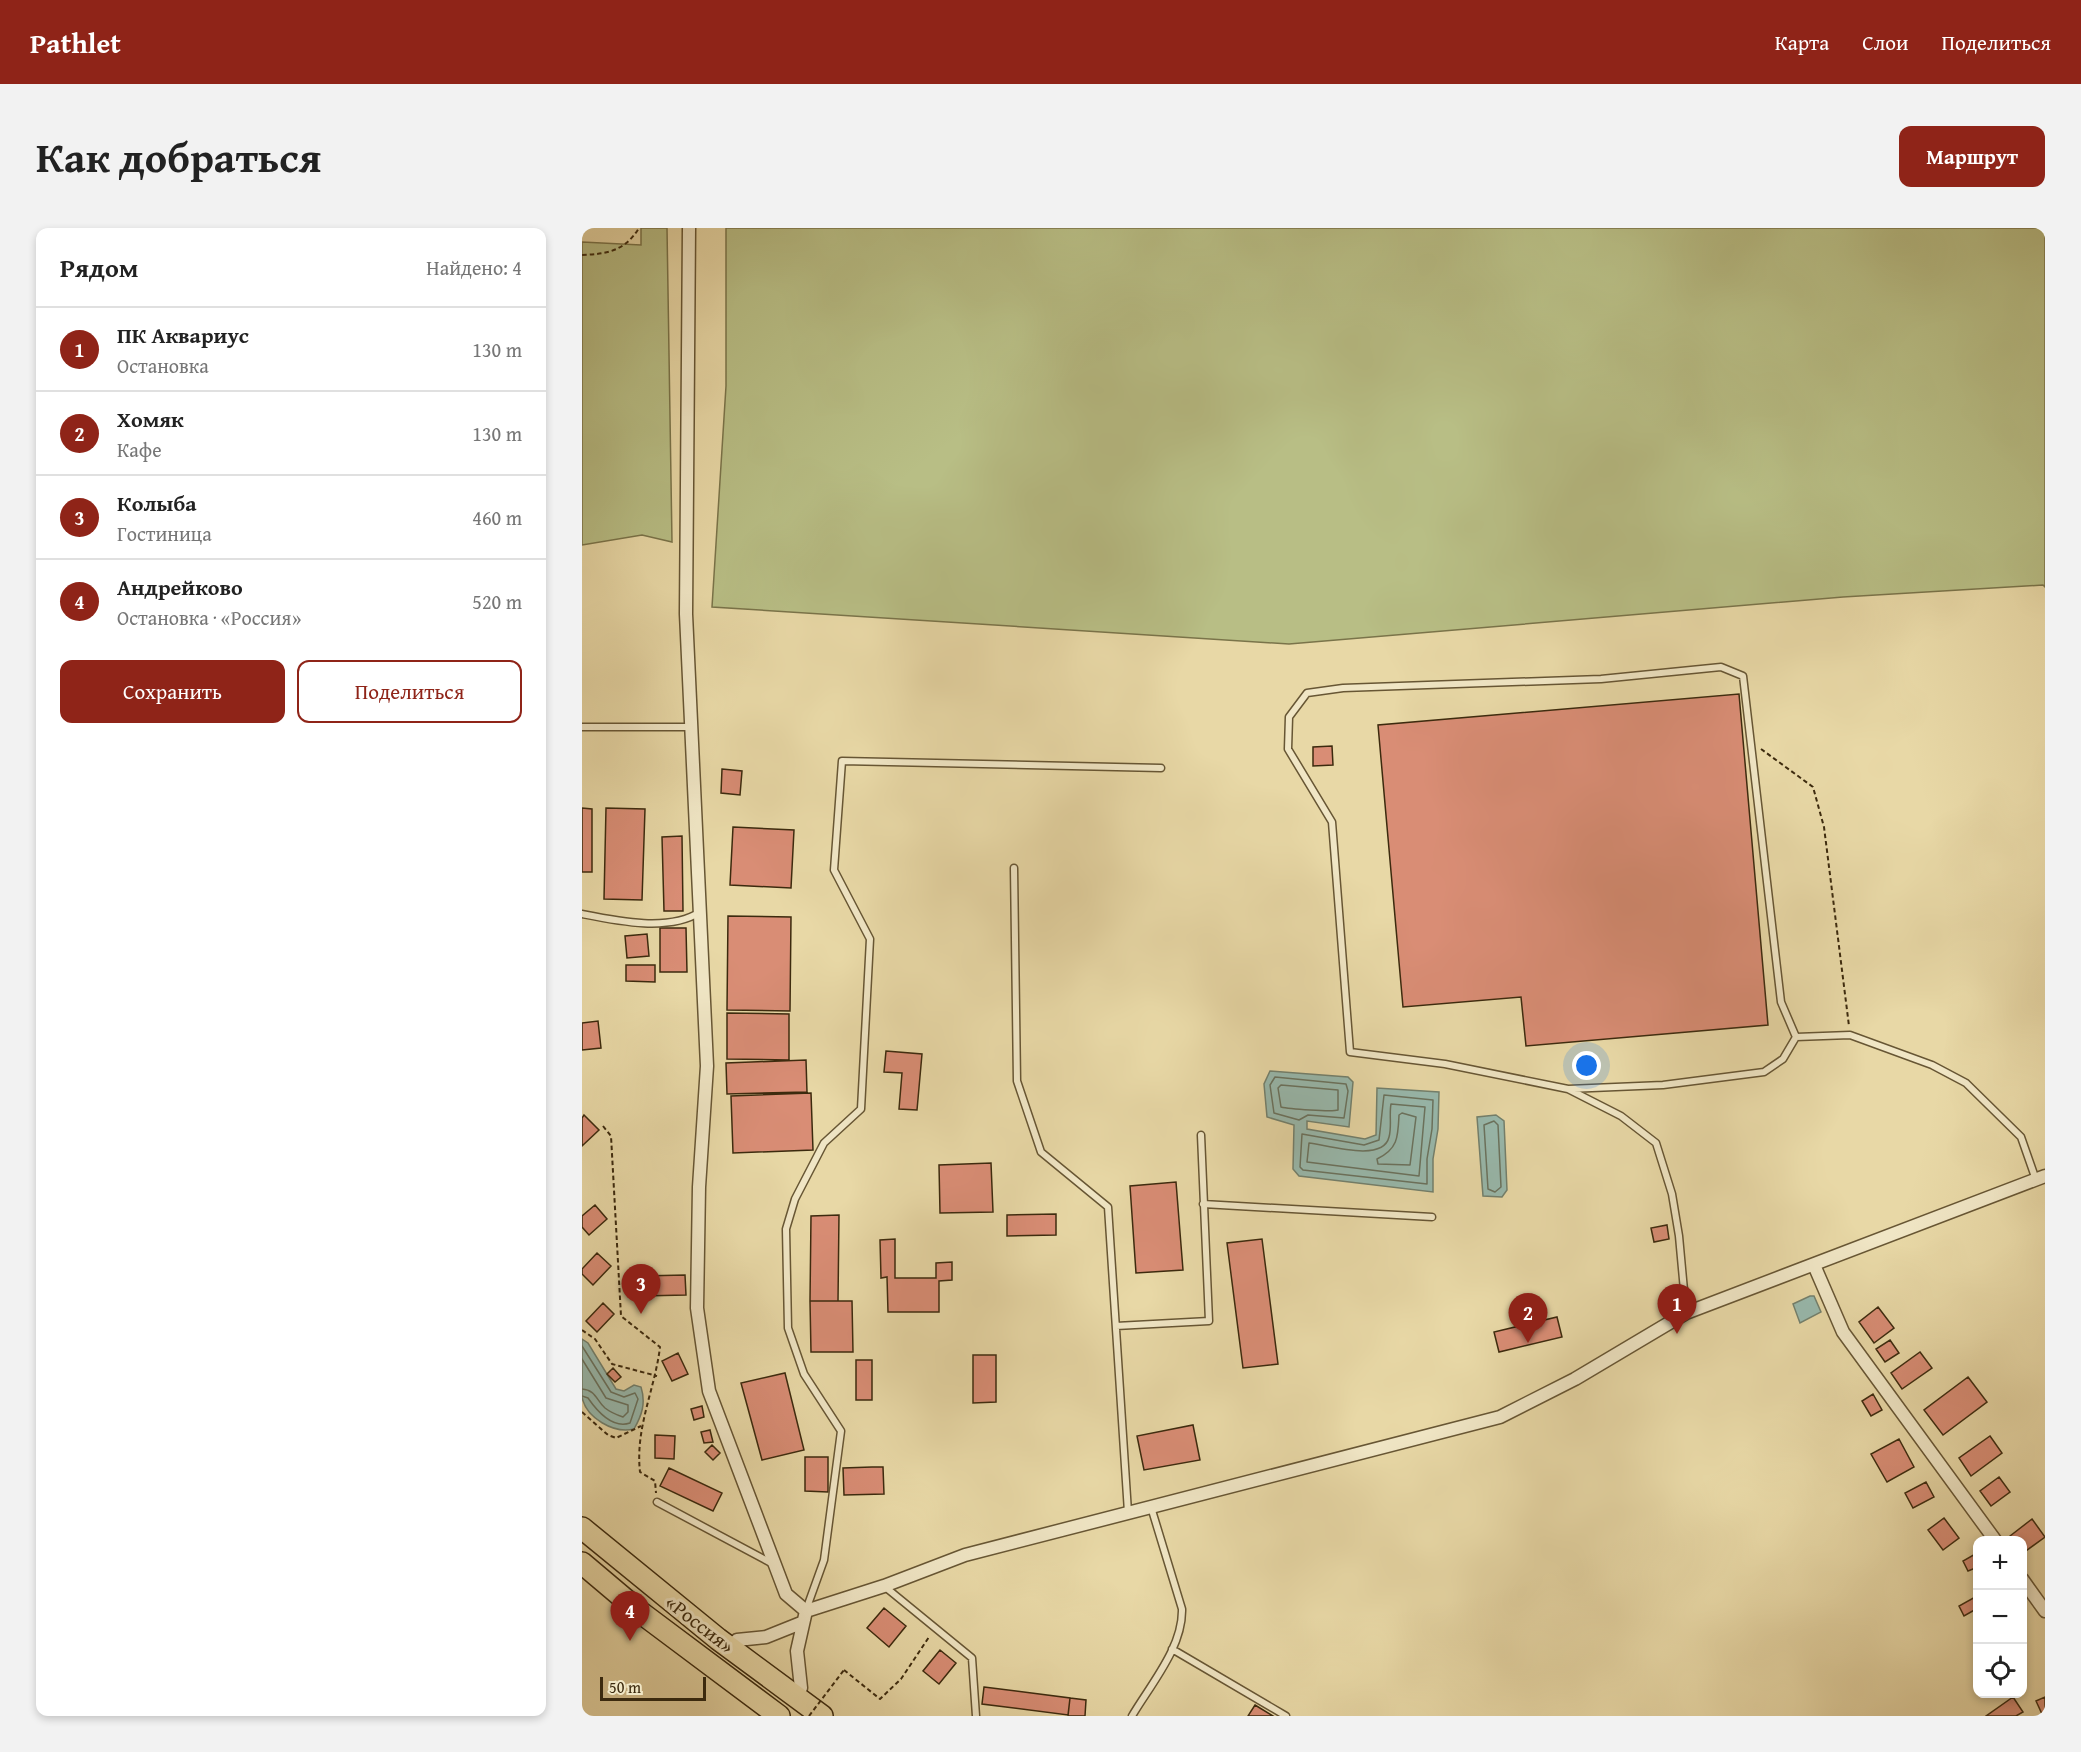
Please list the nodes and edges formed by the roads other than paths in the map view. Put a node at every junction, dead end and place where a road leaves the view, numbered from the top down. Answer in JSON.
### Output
{"nodes":[{"id":1,"x":689,"y":228,"type":"edge"},
{"id":2,"x":582,"y":727,"type":"edge"},
{"id":3,"x":691,"y":727,"type":"junction"},
{"id":4,"x":1161,"y":768,"type":"dead end"},
{"id":5,"x":1014,"y":868,"type":"dead end"},
{"id":6,"x":701,"y":911,"type":"junction"},
{"id":7,"x":582,"y":914,"type":"edge"},
{"id":8,"x":1796,"y":1037,"type":"junction"},
{"id":9,"x":1568,"y":1089,"type":"junction"},
{"id":10,"x":1202,"y":1135,"type":"dead end"},
{"id":11,"x":2040,"y":1177,"type":"edge"},
{"id":12,"x":1203,"y":1204,"type":"junction"},
{"id":13,"x":1432,"y":1217,"type":"dead end"},
{"id":14,"x":1814,"y":1265,"type":"junction"},
{"id":15,"x":1686,"y":1313,"type":"junction"},
{"id":16,"x":1116,"y":1326,"type":"junction"},
{"id":17,"x":657,"y":1502,"type":"road end"},
{"id":18,"x":1151,"y":1507,"type":"junction"},
{"id":19,"x":1128,"y":1512,"type":"junction"},
{"id":20,"x":582,"y":1528,"type":"edge"},
{"id":21,"x":1992,"y":1536,"type":"edge"},
{"id":22,"x":614,"y":1555,"type":"junction"},
{"id":23,"x":582,"y":1563,"type":"edge"},
{"id":24,"x":773,"y":1564,"type":"junction"},
{"id":25,"x":884,"y":1586,"type":"junction"},
{"id":26,"x":2027,"y":1586,"type":"edge"},
{"id":27,"x":2045,"y":1611,"type":"edge"},
{"id":28,"x":804,"y":1617,"type":"junction"},
{"id":29,"x":737,"y":1640,"type":"junction"},
{"id":30,"x":1172,"y":1649,"type":"junction"},
{"id":31,"x":801,"y":1688,"type":"junction"},
{"id":32,"x":779,"y":1716,"type":"edge"},
{"id":33,"x":822,"y":1716,"type":"edge"},
{"id":34,"x":840,"y":1716,"type":"edge"},
{"id":35,"x":976,"y":1716,"type":"edge"},
{"id":36,"x":1132,"y":1716,"type":"edge"},
{"id":37,"x":1286,"y":1716,"type":"edge"}],
"edges":[{"from":1,"to":3,"type":"street"},
{"from":2,"to":3,"type":"lane"},
{"from":3,"to":6,"type":"street"},
{"from":4,"to":28,"type":"lane"},
{"from":5,"to":16,"type":"lane"},
{"from":6,"to":7,"type":"lane"},
{"from":6,"to":24,"type":"street"},
{"from":8,"to":9,"type":"lane"},
{"from":8,"to":9,"type":"lane"},
{"from":8,"to":11,"type":"lane"},
{"from":9,"to":15,"type":"lane"},
{"from":10,"to":12,"type":"lane"},
{"from":11,"to":14,"type":"street"},
{"from":12,"to":13,"type":"lane"},
{"from":12,"to":16,"type":"lane"},
{"from":14,"to":15,"type":"street"},
{"from":14,"to":21,"type":"street"},
{"from":15,"to":18,"type":"street"},
{"from":16,"to":19,"type":"lane"},
{"from":17,"to":24,"type":"lane"},
{"from":18,"to":19,"type":"street"},
{"from":18,"to":30,"type":"lane"},
{"from":19,"to":25,"type":"street"},
{"from":20,"to":22,"type":"highway","name":"«Россия»"},
{"from":22,"to":29,"type":"highway"},
{"from":22,"to":33,"type":"highway","name":"«Россия»"},
{"from":23,"to":32,"type":"highway","name":"«Россия»"},
{"from":24,"to":28,"type":"street"},
{"from":25,"to":28,"type":"street"},
{"from":25,"to":35,"type":"lane"},
{"from":26,"to":27,"type":"street"},
{"from":28,"to":29,"type":"street"},
{"from":28,"to":31,"type":"street"},
{"from":29,"to":31,"type":"highway"},
{"from":30,"to":36,"type":"lane"},
{"from":30,"to":37,"type":"lane"},
{"from":31,"to":34,"type":"highway"}]}
